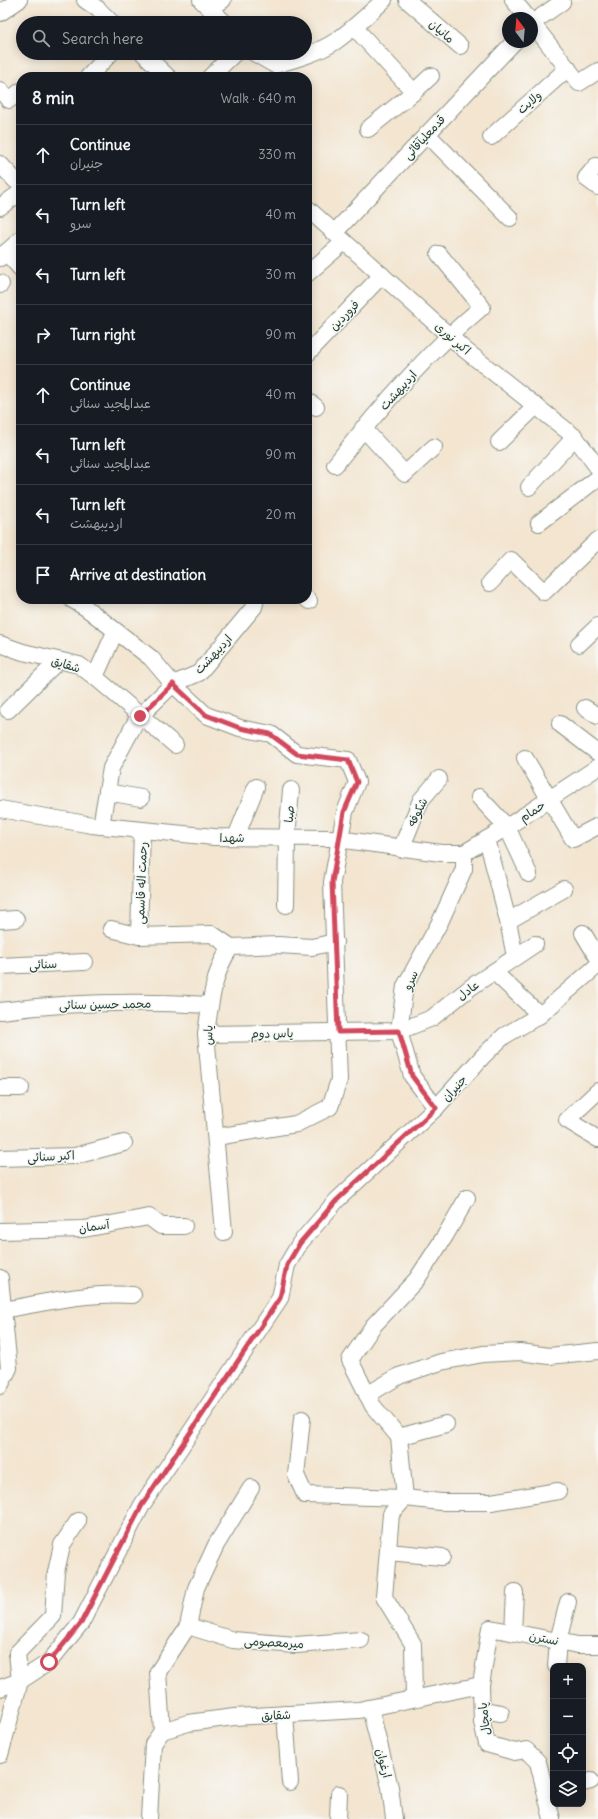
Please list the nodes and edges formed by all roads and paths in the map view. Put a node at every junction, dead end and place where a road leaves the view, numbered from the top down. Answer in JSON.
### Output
{"nodes":[{"id":1,"x":20,"y":0,"type":"edge"},
{"id":2,"x":85,"y":0,"type":"edge"},
{"id":3,"x":384,"y":0,"type":"edge"},
{"id":4,"x":407,"y":0,"type":"edge"},
{"id":5,"x":513,"y":0,"type":"edge"},
{"id":6,"x":562,"y":2,"type":"dead end"},
{"id":7,"x":211,"y":3,"type":"edge"},
{"id":8,"x":523,"y":12,"type":"edge"},
{"id":9,"x":0,"y":13,"type":"edge"},
{"id":10,"x":105,"y":16,"type":"edge"},
{"id":11,"x":220,"y":16,"type":"edge"},
{"id":12,"x":538,"y":19,"type":"edge"},
{"id":13,"x":354,"y":27,"type":"junction"},
{"id":14,"x":538,"y":30,"type":"edge"},
{"id":15,"x":460,"y":46,"type":"dead end"},
{"id":16,"x":508,"y":48,"type":"edge"},
{"id":17,"x":312,"y":53,"type":"edge"},
{"id":18,"x":104,"y":60,"type":"edge"},
{"id":19,"x":151,"y":60,"type":"edge"},
{"id":20,"x":228,"y":60,"type":"edge"},
{"id":21,"x":266,"y":60,"type":"edge"},
{"id":22,"x":292,"y":60,"type":"edge"},
{"id":23,"x":568,"y":68,"type":"junction"},
{"id":24,"x":598,"y":71,"type":"edge"},
{"id":25,"x":93,"y":72,"type":"edge"},
{"id":26,"x":163,"y":72,"type":"edge"},
{"id":27,"x":215,"y":72,"type":"edge"},
{"id":28,"x":431,"y":76,"type":"dead end"},
{"id":29,"x":0,"y":90,"type":"edge"},
{"id":30,"x":414,"y":92,"type":"junction"},
{"id":31,"x":16,"y":95,"type":"edge"},
{"id":32,"x":368,"y":129,"type":"dead end"},
{"id":33,"x":427,"y":134,"type":"junction"},
{"id":34,"x":491,"y":137,"type":"dead end"},
{"id":35,"x":0,"y":164,"type":"edge"},
{"id":36,"x":596,"y":166,"type":"dead end"},
{"id":37,"x":16,"y":181,"type":"edge"},
{"id":38,"x":598,"y":187,"type":"edge"},
{"id":39,"x":16,"y":196,"type":"edge"},
{"id":40,"x":0,"y":207,"type":"edge"},
{"id":41,"x":312,"y":213,"type":"edge"},
{"id":42,"x":510,"y":218,"type":"dead end"},
{"id":43,"x":339,"y":237,"type":"junction"},
{"id":44,"x":16,"y":243,"type":"edge"},
{"id":45,"x":439,"y":254,"type":"dead end"},
{"id":46,"x":3,"y":255,"type":"edge"},
{"id":47,"x":16,"y":265,"type":"edge"},
{"id":48,"x":312,"y":268,"type":"edge"},
{"id":49,"x":382,"y":275,"type":"junction"},
{"id":50,"x":448,"y":335,"type":"junction"},
{"id":51,"x":312,"y":348,"type":"edge"},
{"id":52,"x":536,"y":406,"type":"junction"},
{"id":53,"x":364,"y":428,"type":"junction"},
{"id":54,"x":575,"y":437,"type":"junction"},
{"id":55,"x":499,"y":442,"type":"dead end"},
{"id":56,"x":434,"y":447,"type":"dead end"},
{"id":57,"x":335,"y":465,"type":"dead end"},
{"id":58,"x":598,"y":468,"type":"edge"},
{"id":59,"x":598,"y":478,"type":"edge"},
{"id":60,"x":529,"y":487,"type":"dead end"},
{"id":61,"x":539,"y":523,"type":"dead end"},
{"id":62,"x":598,"y":540,"type":"edge"},
{"id":63,"x":490,"y":583,"type":"dead end"},
{"id":64,"x":79,"y":604,"type":"edge"},
{"id":65,"x":255,"y":604,"type":"edge"},
{"id":66,"x":598,"y":626,"type":"edge"},
{"id":67,"x":115,"y":632,"type":"junction"},
{"id":68,"x":0,"y":644,"type":"edge"},
{"id":69,"x":578,"y":644,"type":"dead end"},
{"id":70,"x":58,"y":661,"type":"junction"},
{"id":71,"x":95,"y":677,"type":"junction"},
{"id":72,"x":173,"y":684,"type":"junction"},
{"id":73,"x":8,"y":710,"type":"dead end"},
{"id":74,"x":140,"y":716,"type":"junction"},
{"id":75,"x":560,"y":724,"type":"dead end"},
{"id":76,"x":175,"y":745,"type":"dead end"},
{"id":77,"x":598,"y":753,"type":"edge"},
{"id":78,"x":525,"y":758,"type":"dead end"},
{"id":79,"x":598,"y":767,"type":"edge"},
{"id":80,"x":439,"y":779,"type":"dead end"},
{"id":81,"x":256,"y":787,"type":"dead end"},
{"id":82,"x":291,"y":790,"type":"dead end"},
{"id":83,"x":107,"y":792,"type":"junction"},
{"id":84,"x":479,"y":797,"type":"dead end"},
{"id":85,"x":141,"y":798,"type":"dead end"},
{"id":86,"x":550,"y":799,"type":"junction"},
{"id":87,"x":0,"y":809,"type":"edge"},
{"id":88,"x":101,"y":826,"type":"junction"},
{"id":89,"x":598,"y":826,"type":"edge"},
{"id":90,"x":507,"y":827,"type":"junction"},
{"id":91,"x":142,"y":830,"type":"junction"},
{"id":92,"x":236,"y":838,"type":"junction"},
{"id":93,"x":287,"y":838,"type":"junction"},
{"id":94,"x":487,"y":839,"type":"junction"},
{"id":95,"x":340,"y":840,"type":"junction"},
{"id":96,"x":401,"y":849,"type":"junction"},
{"id":97,"x":464,"y":853,"type":"junction"},
{"id":98,"x":528,"y":874,"type":"dead end"},
{"id":99,"x":564,"y":890,"type":"dead end"},
{"id":100,"x":286,"y":905,"type":"dead end"},
{"id":101,"x":16,"y":919,"type":"dead end"},
{"id":102,"x":0,"y":920,"type":"edge"},
{"id":103,"x":508,"y":921,"type":"junction"},
{"id":104,"x":111,"y":929,"type":"dead end"},
{"id":105,"x":583,"y":933,"type":"dead end"},
{"id":106,"x":139,"y":936,"type":"junction"},
{"id":107,"x":335,"y":942,"type":"junction"},
{"id":108,"x":535,"y":944,"type":"dead end"},
{"id":109,"x":231,"y":947,"type":"junction"},
{"id":110,"x":515,"y":957,"type":"junction"},
{"id":111,"x":598,"y":958,"type":"edge"},
{"id":112,"x":85,"y":962,"type":"dead end"},
{"id":113,"x":598,"y":965,"type":"edge"},
{"id":114,"x":0,"y":966,"type":"edge"},
{"id":115,"x":494,"y":972,"type":"junction"},
{"id":116,"x":210,"y":1005,"type":"junction"},
{"id":117,"x":0,"y":1011,"type":"edge"},
{"id":118,"x":540,"y":1016,"type":"junction"},
{"id":119,"x":399,"y":1031,"type":"junction"},
{"id":120,"x":338,"y":1032,"type":"junction"},
{"id":121,"x":206,"y":1034,"type":"junction"},
{"id":122,"x":0,"y":1088,"type":"edge"},
{"id":123,"x":21,"y":1088,"type":"dead end"},
{"id":124,"x":598,"y":1091,"type":"edge"},
{"id":125,"x":436,"y":1108,"type":"junction"},
{"id":126,"x":216,"y":1137,"type":"junction"},
{"id":127,"x":598,"y":1139,"type":"edge"},
{"id":128,"x":124,"y":1143,"type":"dead end"},
{"id":129,"x":0,"y":1158,"type":"edge"},
{"id":130,"x":466,"y":1198,"type":"dead end"},
{"id":131,"x":184,"y":1226,"type":"dead end"},
{"id":132,"x":0,"y":1231,"type":"edge"},
{"id":133,"x":224,"y":1232,"type":"dead end"},
{"id":134,"x":0,"y":1278,"type":"edge"},
{"id":135,"x":133,"y":1295,"type":"dead end"},
{"id":136,"x":4,"y":1310,"type":"junction"},
{"id":137,"x":3,"y":1330,"type":"edge"},
{"id":138,"x":598,"y":1351,"type":"edge"},
{"id":139,"x":0,"y":1386,"type":"edge"},
{"id":140,"x":368,"y":1395,"type":"junction"},
{"id":141,"x":302,"y":1419,"type":"dead end"},
{"id":142,"x":446,"y":1424,"type":"dead end"},
{"id":143,"x":399,"y":1437,"type":"junction"},
{"id":144,"x":252,"y":1488,"type":"dead end"},
{"id":145,"x":558,"y":1491,"type":"dead end"},
{"id":146,"x":405,"y":1498,"type":"junction"},
{"id":147,"x":78,"y":1521,"type":"dead end"},
{"id":148,"x":388,"y":1552,"type":"junction"},
{"id":149,"x":442,"y":1557,"type":"dead end"},
{"id":150,"x":515,"y":1592,"type":"dead end"},
{"id":151,"x":568,"y":1602,"type":"dead end"},
{"id":152,"x":188,"y":1626,"type":"junction"},
{"id":153,"x":490,"y":1628,"type":"joint"},
{"id":154,"x":513,"y":1632,"type":"junction"},
{"id":155,"x":361,"y":1640,"type":"dead end"},
{"id":156,"x":558,"y":1641,"type":"junction"},
{"id":157,"x":598,"y":1644,"type":"edge"},
{"id":158,"x":556,"y":1663,"type":"edge"},
{"id":159,"x":20,"y":1681,"type":"junction"},
{"id":160,"x":481,"y":1685,"type":"junction"},
{"id":161,"x":0,"y":1688,"type":"edge"},
{"id":162,"x":414,"y":1698,"type":"junction"},
{"id":163,"x":370,"y":1708,"type":"junction"},
{"id":164,"x":482,"y":1710,"type":"junction"},
{"id":165,"x":501,"y":1713,"type":"dead end"},
{"id":166,"x":285,"y":1714,"type":"junction"},
{"id":167,"x":162,"y":1731,"type":"junction"},
{"id":168,"x":0,"y":1756,"type":"edge"},
{"id":169,"x":290,"y":1782,"type":"dead end"},
{"id":170,"x":549,"y":1788,"type":"edge"},
{"id":171,"x":339,"y":1794,"type":"dead end"},
{"id":172,"x":149,"y":1819,"type":"edge"},
{"id":173,"x":338,"y":1819,"type":"edge"},
{"id":174,"x":394,"y":1819,"type":"edge"},
{"id":175,"x":552,"y":1819,"type":"edge"}],
"edges":[{"from":1,"to":9,"type":"street"},
{"from":2,"to":10,"type":"street"},
{"from":3,"to":13,"type":"street"},
{"from":4,"to":15,"type":"street","name":"مانیان"},
{"from":5,"to":8,"type":"street"},
{"from":6,"to":12,"type":"street"},
{"from":7,"to":11,"type":"street"},
{"from":13,"to":17,"type":"street"},
{"from":13,"to":30,"type":"street"},
{"from":14,"to":23,"type":"street"},
{"from":16,"to":33,"type":"street","name":"قدمعلیآقائی"},
{"from":18,"to":25,"type":"street"},
{"from":19,"to":26,"type":"street"},
{"from":20,"to":27,"type":"street"},
{"from":21,"to":22,"type":"street"},
{"from":23,"to":24,"type":"street"},
{"from":23,"to":34,"type":"street","name":"ولایت"},
{"from":28,"to":30,"type":"street"},
{"from":29,"to":31,"type":"street"},
{"from":30,"to":32,"type":"street"},
{"from":33,"to":42,"type":"street"},
{"from":33,"to":43,"type":"street","name":"قدمعلیآقائی"},
{"from":35,"to":37,"type":"street"},
{"from":36,"to":38,"type":"street"},
{"from":39,"to":40,"type":"street"},
{"from":41,"to":43,"type":"street","name":"اکبر نوری"},
{"from":43,"to":48,"type":"street","name":"قدمعلیآقائی"},
{"from":43,"to":49,"type":"street","name":"اکبر نوری"},
{"from":44,"to":46,"type":"street"},
{"from":45,"to":50,"type":"street","name":"اردیبهشت"},
{"from":46,"to":47,"type":"street"},
{"from":49,"to":50,"type":"street","name":"اکبر نوری"},
{"from":49,"to":51,"type":"street","name":"فروردین"},
{"from":50,"to":52,"type":"street","name":"اکبر نوری"},
{"from":50,"to":53,"type":"street","name":"اردیبهشت"},
{"from":52,"to":54,"type":"street","name":"اکبر نوری"},
{"from":52,"to":55,"type":"street"},
{"from":53,"to":56,"type":"street"},
{"from":53,"to":57,"type":"street","name":"اردیبهشت"},
{"from":54,"to":58,"type":"street","name":"اکبر نوری"},
{"from":54,"to":60,"type":"street"},
{"from":59,"to":61,"type":"street"},
{"from":62,"to":63,"type":"street"},
{"from":64,"to":67,"type":"street"},
{"from":65,"to":72,"type":"street","name":"اردیبهشت"},
{"from":66,"to":69,"type":"street"},
{"from":67,"to":71,"type":"street"},
{"from":67,"to":72,"type":"street"},
{"from":68,"to":70,"type":"street","name":"شقایق"},
{"from":70,"to":71,"type":"street","name":"شقایق"},
{"from":70,"to":73,"type":"street"},
{"from":71,"to":74,"type":"street","name":"شقایق"},
{"from":72,"to":74,"type":"street","name":"اردیبهشت"},
{"from":72,"to":95,"type":"street"},
{"from":74,"to":76,"type":"street","name":"شقایق"},
{"from":74,"to":83,"type":"street","name":"اردیبهشت"},
{"from":75,"to":77,"type":"street"},
{"from":78,"to":86,"type":"street"},
{"from":79,"to":86,"type":"street","name":"حمام"},
{"from":80,"to":96,"type":"street","name":"شکوفه"},
{"from":81,"to":92,"type":"street"},
{"from":82,"to":93,"type":"street","name":"صبا"},
{"from":83,"to":85,"type":"street"},
{"from":83,"to":88,"type":"street","name":"اردیبهشت"},
{"from":84,"to":90,"type":"street"},
{"from":86,"to":89,"type":"street"},
{"from":86,"to":90,"type":"street","name":"حمام"},
{"from":87,"to":88,"type":"street","name":"شهدا"},
{"from":88,"to":91,"type":"street","name":"شهدا"},
{"from":90,"to":94,"type":"street","name":"حمام"},
{"from":90,"to":98,"type":"street"},
{"from":91,"to":92,"type":"street","name":"شهدا"},
{"from":91,"to":106,"type":"street","name":"رحمت اله قاسمی"},
{"from":92,"to":93,"type":"street","name":"شهدا"},
{"from":93,"to":95,"type":"street","name":"شهدا"},
{"from":93,"to":100,"type":"street","name":"صبا"},
{"from":94,"to":97,"type":"street","name":"حمام"},
{"from":94,"to":103,"type":"street"},
{"from":95,"to":96,"type":"street","name":"شهدا"},
{"from":95,"to":107,"type":"street"},
{"from":96,"to":97,"type":"street","name":"شهدا"},
{"from":97,"to":119,"type":"street","name":"سرو"},
{"from":99,"to":103,"type":"street"},
{"from":101,"to":102,"type":"street"},
{"from":103,"to":110,"type":"street"},
{"from":104,"to":106,"type":"street"},
{"from":105,"to":111,"type":"street"},
{"from":106,"to":109,"type":"street"},
{"from":107,"to":109,"type":"street"},
{"from":107,"to":120,"type":"street"},
{"from":108,"to":110,"type":"street","name":"عادل"},
{"from":109,"to":116,"type":"street","name":"یاس"},
{"from":110,"to":115,"type":"street","name":"عادل"},
{"from":112,"to":114,"type":"street","name":"سنائی"},
{"from":113,"to":118,"type":"street","name":"جنیران"},
{"from":115,"to":118,"type":"street"},
{"from":115,"to":119,"type":"street","name":"عادل"},
{"from":116,"to":117,"type":"street","name":"محمد حسین سنائی"},
{"from":116,"to":121,"type":"street","name":"یاس"},
{"from":118,"to":125,"type":"street","name":"جنیران"},
{"from":119,"to":120,"type":"street","name":"یاس دوم"},
{"from":119,"to":125,"type":"street","name":"سرو"},
{"from":120,"to":121,"type":"street","name":"یاس دوم"},
{"from":120,"to":126,"type":"street"},
{"from":121,"to":126,"type":"street","name":"یاس"},
{"from":122,"to":123,"type":"street"},
{"from":124,"to":127,"type":"street"},
{"from":125,"to":159,"type":"street","name":"جنیران"},
{"from":126,"to":133,"type":"street","name":"یاس"},
{"from":128,"to":129,"type":"street","name":"اکبر سنائی"},
{"from":130,"to":140,"type":"street"},
{"from":131,"to":132,"type":"street","name":"آسمان"},
{"from":134,"to":136,"type":"street"},
{"from":135,"to":136,"type":"street"},
{"from":136,"to":137,"type":"street"},
{"from":137,"to":139,"type":"street"},
{"from":138,"to":140,"type":"street"},
{"from":140,"to":143,"type":"street"},
{"from":141,"to":146,"type":"street"},
{"from":142,"to":143,"type":"street"},
{"from":143,"to":146,"type":"street"},
{"from":144,"to":152,"type":"street"},
{"from":145,"to":146,"type":"street"},
{"from":146,"to":148,"type":"street"},
{"from":147,"to":159,"type":"street"},
{"from":148,"to":149,"type":"street"},
{"from":148,"to":162,"type":"street"},
{"from":150,"to":154,"type":"street"},
{"from":151,"to":156,"type":"street"},
{"from":152,"to":155,"type":"street","name":"میرمعصومی"},
{"from":152,"to":167,"type":"street"},
{"from":153,"to":154,"type":"street","name":"نسترن"},
{"from":153,"to":160,"type":"street","name":"پامچال"},
{"from":154,"to":156,"type":"street","name":"نسترن"},
{"from":156,"to":157,"type":"street","name":"نسترن"},
{"from":156,"to":158,"type":"street"},
{"from":159,"to":161,"type":"street","name":"جنیران"},
{"from":159,"to":168,"type":"street"},
{"from":160,"to":162,"type":"street","name":"شقایق"},
{"from":160,"to":164,"type":"street","name":"پامچال"},
{"from":162,"to":163,"type":"street","name":"شقایق"},
{"from":163,"to":166,"type":"street","name":"شقایق"},
{"from":163,"to":174,"type":"street","name":"ارغوان"},
{"from":164,"to":165,"type":"street"},
{"from":164,"to":170,"type":"street","name":"پامچال"},
{"from":166,"to":167,"type":"street","name":"شقایق"},
{"from":166,"to":169,"type":"street"},
{"from":167,"to":172,"type":"street"},
{"from":170,"to":175,"type":"street","name":"پامچال"},
{"from":171,"to":173,"type":"street"}]}
